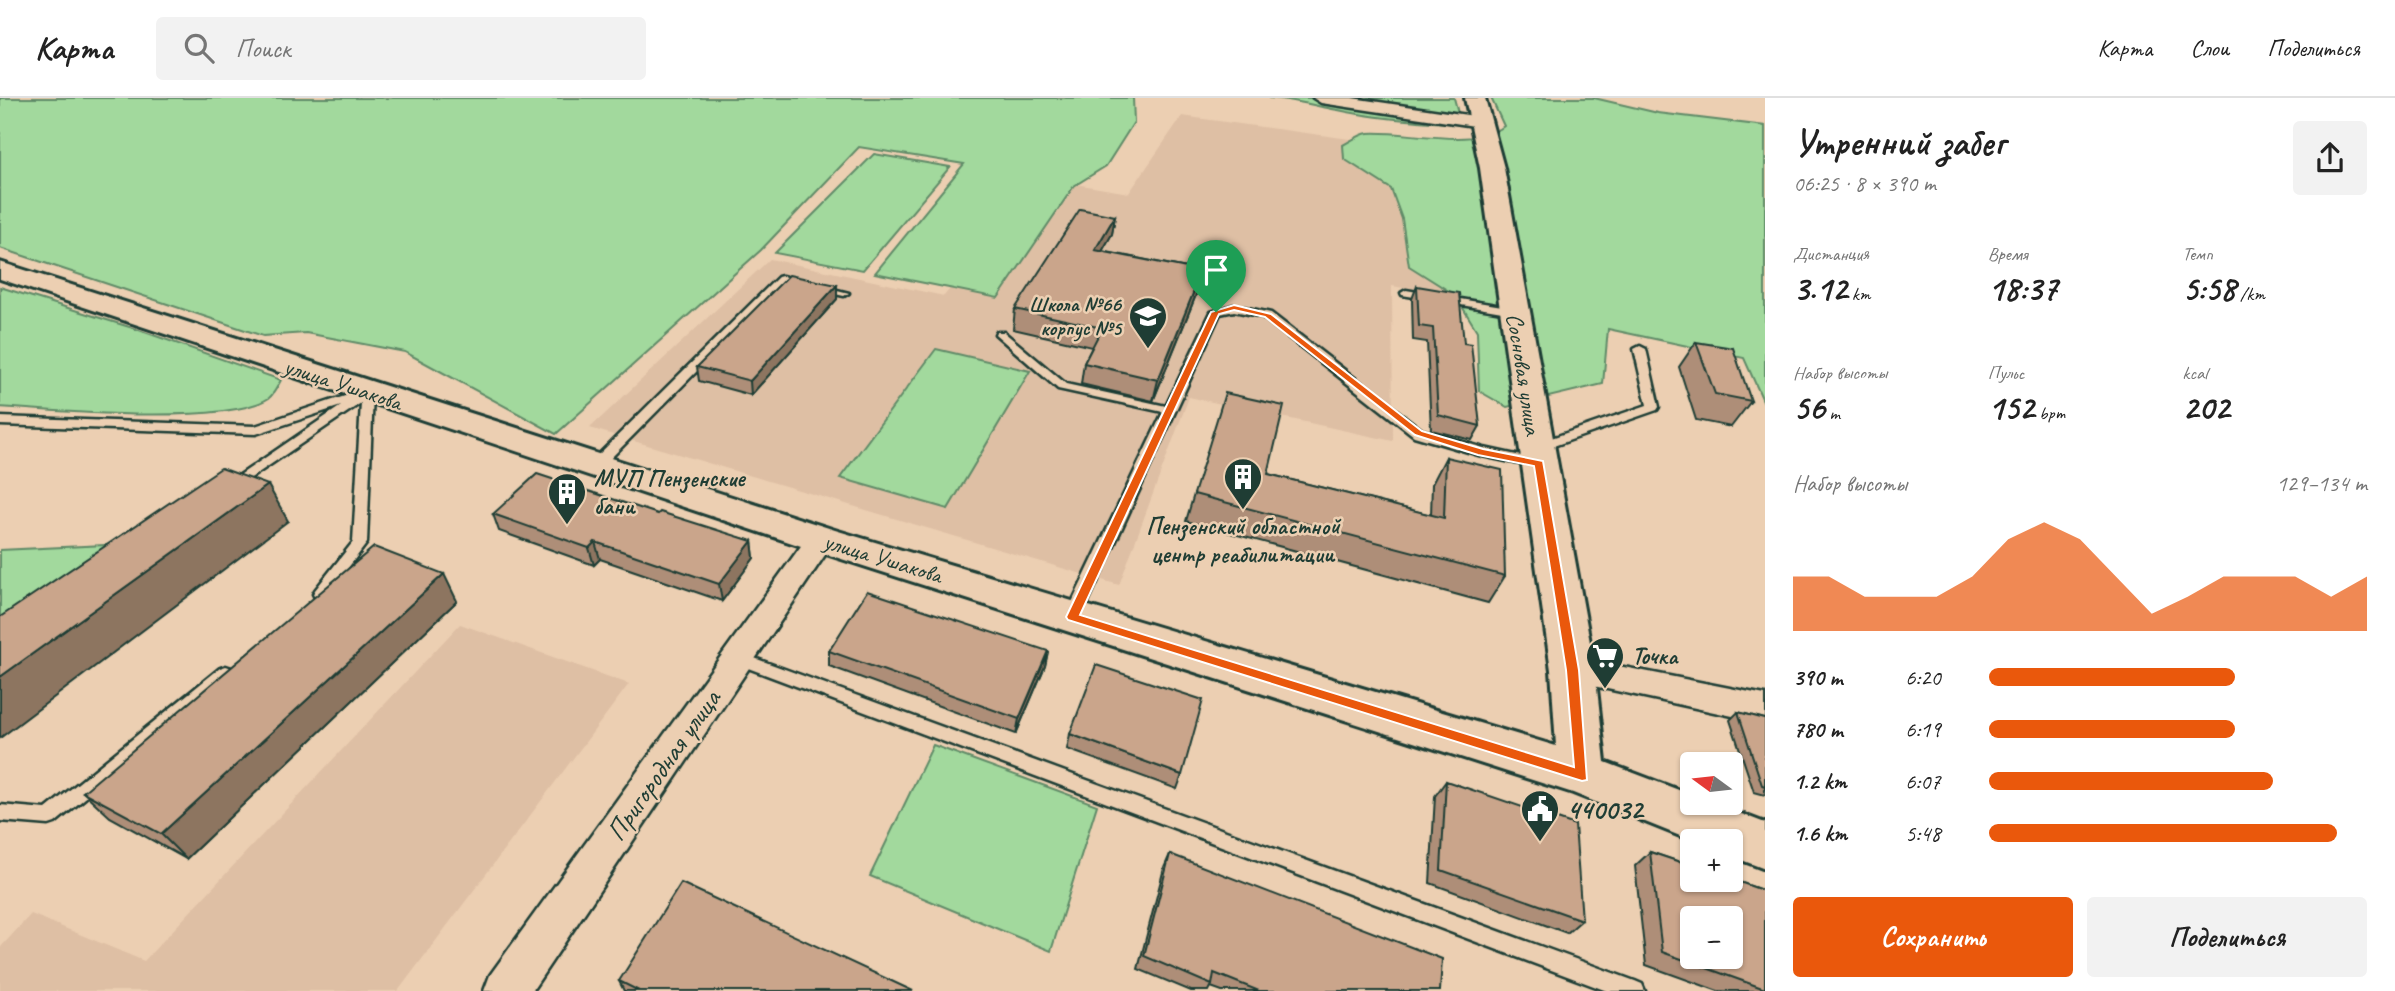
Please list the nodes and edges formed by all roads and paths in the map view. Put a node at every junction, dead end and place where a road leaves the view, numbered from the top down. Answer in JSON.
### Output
{"nodes":[{"id":1,"x":1321,"y":98,"type":"edge"},
{"id":2,"x":1478,"y":110,"type":"edge"},
{"id":3,"x":0,"y":270,"type":"edge"},
{"id":4,"x":844,"y":293,"type":"dead end"},
{"id":5,"x":1406,"y":293,"type":"dead end"},
{"id":6,"x":1514,"y":311,"type":"junction"},
{"id":7,"x":1000,"y":334,"type":"dead end"},
{"id":8,"x":1640,"y":349,"type":"dead end"},
{"id":9,"x":367,"y":393,"type":"junction"},
{"id":10,"x":1170,"y":410,"type":"junction"},
{"id":11,"x":0,"y":421,"type":"edge"},
{"id":12,"x":1538,"y":456,"type":"junction"},
{"id":13,"x":595,"y":466,"type":"junction"},
{"id":14,"x":219,"y":496,"type":"edge"},
{"id":15,"x":821,"y":539,"type":"junction"},
{"id":16,"x":307,"y":605,"type":"edge"},
{"id":17,"x":1073,"y":617,"type":"junction"},
{"id":18,"x":242,"y":658,"type":"edge"},
{"id":19,"x":738,"y":658,"type":"junction"},
{"id":20,"x":1573,"y":670,"type":"junction"},
{"id":21,"x":1765,"y":709,"type":"edge"},
{"id":22,"x":1582,"y":775,"type":"junction"},
{"id":23,"x":0,"y":813,"type":"edge"},
{"id":24,"x":1765,"y":846,"type":"edge"},
{"id":25,"x":506,"y":991,"type":"edge"},
{"id":26,"x":1635,"y":991,"type":"edge"}],
"edges":[{"from":1,"to":2,"type":"street"},
{"from":2,"to":6,"type":"main road","name":"Сосновая улица"},
{"from":3,"to":9,"type":"main road","name":"улица Ушакова"},
{"from":4,"to":13,"type":"lane"},
{"from":5,"to":6,"type":"lane"},
{"from":6,"to":12,"type":"main road","name":"Сосновая улица"},
{"from":7,"to":10,"type":"lane"},
{"from":8,"to":12,"type":"lane"},
{"from":9,"to":11,"type":"lane"},
{"from":9,"to":13,"type":"main road","name":"улица Ушакова"},
{"from":9,"to":14,"type":"lane"},
{"from":9,"to":16,"type":"lane"},
{"from":10,"to":12,"type":"lane"},
{"from":10,"to":17,"type":"lane"},
{"from":12,"to":20,"type":"main road","name":"Сосновая улица"},
{"from":13,"to":15,"type":"main road","name":"улица Ушакова"},
{"from":15,"to":17,"type":"main road","name":"улица Ушакова"},
{"from":15,"to":19,"type":"street","name":"Пригородная улица"},
{"from":17,"to":22,"type":"main road","name":"улица Ушакова"},
{"from":18,"to":23,"type":"lane"},
{"from":19,"to":25,"type":"street","name":"Пригородная улица"},
{"from":19,"to":26,"type":"lane"},
{"from":20,"to":21,"type":"street"},
{"from":20,"to":22,"type":"main road","name":"Сосновая улица"},
{"from":22,"to":24,"type":"main road","name":"улица Ушакова"}]}
